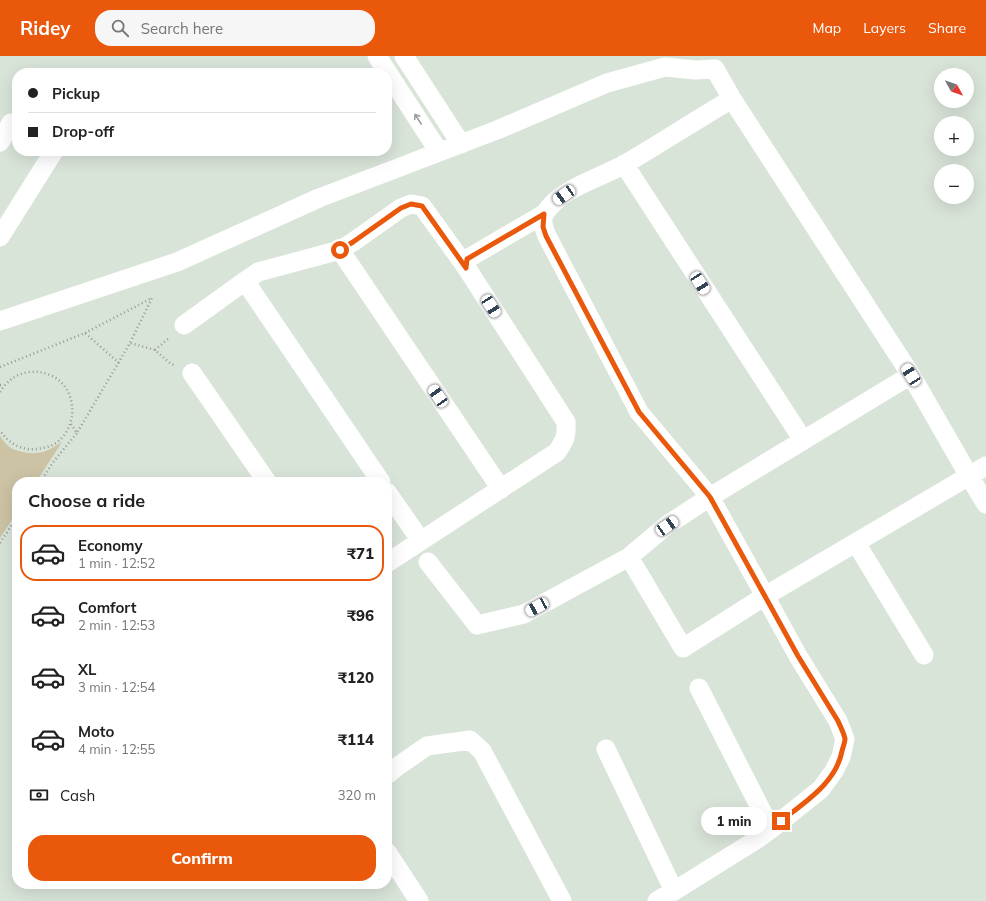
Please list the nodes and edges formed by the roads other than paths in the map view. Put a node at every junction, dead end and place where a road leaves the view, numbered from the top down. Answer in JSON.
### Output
{"nodes":[{"id":1,"x":377,"y":56,"type":"edge"},
{"id":2,"x":404,"y":56,"type":"edge"},
{"id":3,"x":697,"y":56,"type":"edge"},
{"id":4,"x":385,"y":68,"type":"edge"},
{"id":5,"x":715,"y":69,"type":"junction"},
{"id":6,"x":392,"y":79,"type":"edge"},
{"id":7,"x":732,"y":98,"type":"junction"},
{"id":8,"x":11,"y":123,"type":"dead end"},
{"id":9,"x":0,"y":142,"type":"edge"},
{"id":10,"x":461,"y":144,"type":"junction"},
{"id":11,"x":439,"y":152,"type":"junction"},
{"id":12,"x":51,"y":156,"type":"edge"},
{"id":13,"x":624,"y":164,"type":"junction"},
{"id":14,"x":544,"y":214,"type":"junction"},
{"id":15,"x":0,"y":237,"type":"edge"},
{"id":16,"x":340,"y":250,"type":"junction"},
{"id":17,"x":466,"y":268,"type":"junction"},
{"id":18,"x":245,"y":281,"type":"junction"},
{"id":19,"x":0,"y":321,"type":"edge"},
{"id":20,"x":184,"y":325,"type":"dead end"},
{"id":21,"x":192,"y":373,"type":"road end"},
{"id":22,"x":911,"y":375,"type":"junction"},
{"id":23,"x":803,"y":440,"type":"junction"},
{"id":24,"x":986,"y":466,"type":"edge"},
{"id":25,"x":969,"y":476,"type":"junction"},
{"id":26,"x":264,"y":477,"type":"edge"},
{"id":27,"x":378,"y":477,"type":"edge"},
{"id":28,"x":501,"y":489,"type":"junction"},
{"id":29,"x":710,"y":497,"type":"junction"},
{"id":30,"x":392,"y":499,"type":"edge"},
{"id":31,"x":986,"y":504,"type":"edge"},
{"id":32,"x":420,"y":541,"type":"junction"},
{"id":33,"x":856,"y":543,"type":"junction"},
{"id":34,"x":629,"y":557,"type":"junction"},
{"id":35,"x":392,"y":560,"type":"edge"},
{"id":36,"x":428,"y":562,"type":"dead end"},
{"id":37,"x":765,"y":596,"type":"junction"},
{"id":38,"x":924,"y":655,"type":"dead end"},
{"id":39,"x":699,"y":688,"type":"dead end"},
{"id":40,"x":606,"y":750,"type":"dead end"},
{"id":41,"x":392,"y":771,"type":"edge"},
{"id":42,"x":771,"y":829,"type":"junction"},
{"id":43,"x":392,"y":860,"type":"edge"},
{"id":44,"x":674,"y":891,"type":"junction"},
{"id":45,"x":419,"y":901,"type":"edge"},
{"id":46,"x":562,"y":901,"type":"edge"},
{"id":47,"x":657,"y":901,"type":"edge"}],
"edges":[{"from":4,"to":1,"type":"street","one_way":true},
{"from":2,"to":10,"type":"street"},
{"from":3,"to":5,"type":"street"},
{"from":5,"to":7,"type":"street"},
{"from":5,"to":10,"type":"street"},
{"from":11,"to":6,"type":"street","one_way":true},
{"from":7,"to":13,"type":"street"},
{"from":7,"to":22,"type":"street"},
{"from":8,"to":9,"type":"street"},
{"from":10,"to":11,"type":"street"},
{"from":11,"to":19,"type":"street"},
{"from":12,"to":15,"type":"street"},
{"from":13,"to":14,"type":"street"},
{"from":13,"to":23,"type":"street"},
{"from":14,"to":17,"type":"street"},
{"from":14,"to":29,"type":"street"},
{"from":16,"to":17,"type":"street"},
{"from":16,"to":18,"type":"street"},
{"from":16,"to":28,"type":"street"},
{"from":17,"to":28,"type":"street"},
{"from":18,"to":20,"type":"street"},
{"from":18,"to":27,"type":"street"},
{"from":21,"to":26,"type":"street"},
{"from":22,"to":23,"type":"street"},
{"from":22,"to":25,"type":"street"},
{"from":23,"to":29,"type":"street"},
{"from":24,"to":25,"type":"street"},
{"from":25,"to":31,"type":"street"},
{"from":25,"to":33,"type":"street"},
{"from":28,"to":32,"type":"street"},
{"from":29,"to":34,"type":"street"},
{"from":29,"to":37,"type":"street"},
{"from":30,"to":32,"type":"street"},
{"from":32,"to":35,"type":"street"},
{"from":33,"to":37,"type":"street"},
{"from":33,"to":38,"type":"street"},
{"from":34,"to":36,"type":"street"},
{"from":34,"to":37,"type":"street"},
{"from":37,"to":42,"type":"street"},
{"from":39,"to":42,"type":"street"},
{"from":40,"to":44,"type":"street"},
{"from":41,"to":46,"type":"street"},
{"from":42,"to":44,"type":"street"},
{"from":43,"to":45,"type":"street"},
{"from":44,"to":47,"type":"street"}]}
